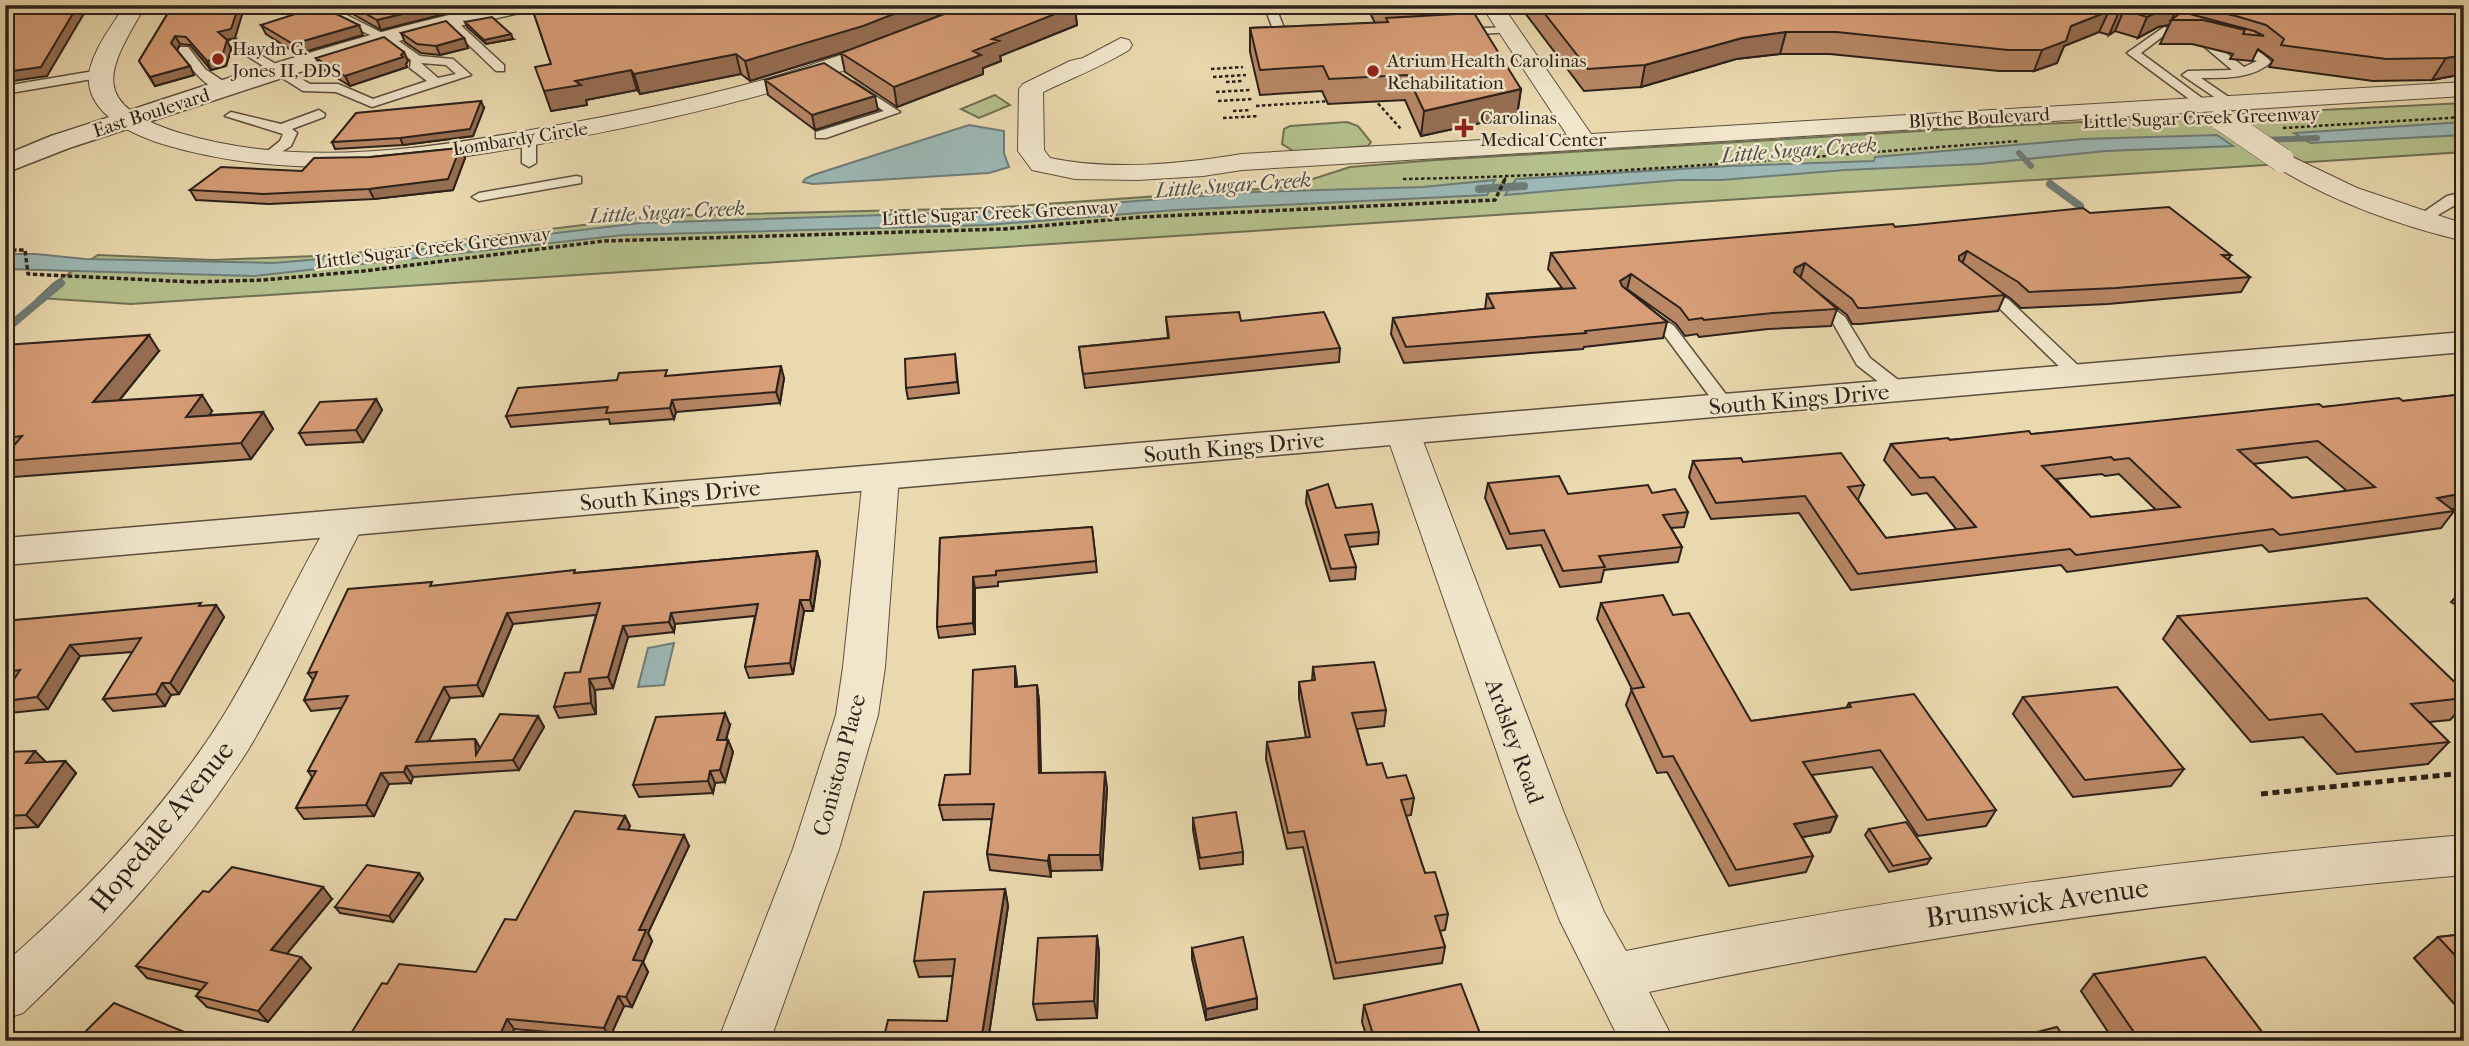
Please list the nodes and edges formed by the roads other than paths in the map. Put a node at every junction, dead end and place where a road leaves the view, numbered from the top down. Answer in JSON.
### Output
{"nodes":[{"id":1,"x":136,"y":5,"type":"edge"},
{"id":2,"x":526,"y":5,"type":"edge"},
{"id":3,"x":1269,"y":5,"type":"edge"},
{"id":4,"x":1492,"y":5,"type":"edge"},
{"id":5,"x":322,"y":7,"type":"edge"},
{"id":6,"x":495,"y":8,"type":"edge"},
{"id":7,"x":450,"y":20,"type":"junction"},
{"id":8,"x":1509,"y":30,"type":"junction"},
{"id":9,"x":1449,"y":33,"type":"edge"},
{"id":10,"x":384,"y":37,"type":"junction"},
{"id":11,"x":917,"y":37,"type":"edge"},
{"id":12,"x":2198,"y":37,"type":"junction"},
{"id":13,"x":231,"y":42,"type":"edge"},
{"id":14,"x":1284,"y":43,"type":"edge"},
{"id":15,"x":184,"y":50,"type":"edge"},
{"id":16,"x":417,"y":59,"type":"junction"},
{"id":17,"x":1078,"y":66,"type":"dead end"},
{"id":18,"x":500,"y":68,"type":"dead end"},
{"id":19,"x":826,"y":68,"type":"junction"},
{"id":20,"x":280,"y":70,"type":"junction"},
{"id":21,"x":2242,"y":72,"type":"junction"},
{"id":22,"x":100,"y":74,"type":"junction"},
{"id":23,"x":2188,"y":75,"type":"junction"},
{"id":24,"x":2165,"y":76,"type":"junction"},
{"id":25,"x":436,"y":82,"type":"junction"},
{"id":26,"x":225,"y":88,"type":"junction"},
{"id":27,"x":2464,"y":89,"type":"edge"},
{"id":28,"x":5,"y":90,"type":"edge"},
{"id":29,"x":2218,"y":109,"type":"junction"},
{"id":30,"x":320,"y":114,"type":"dead end"},
{"id":31,"x":231,"y":116,"type":"dead end"},
{"id":32,"x":127,"y":120,"type":"junction"},
{"id":33,"x":282,"y":128,"type":"junction"},
{"id":34,"x":821,"y":135,"type":"edge"},
{"id":35,"x":529,"y":138,"type":"junction"},
{"id":36,"x":1584,"y":141,"type":"junction"},
{"id":37,"x":60,"y":142,"type":"junction"},
{"id":38,"x":5,"y":155,"type":"edge"},
{"id":39,"x":267,"y":157,"type":"junction"},
{"id":40,"x":529,"y":163,"type":"dead end"},
{"id":41,"x":5,"y":165,"type":"edge"},
{"id":42,"x":576,"y":180,"type":"dead end"},
{"id":43,"x":2464,"y":196,"type":"edge"},
{"id":44,"x":479,"y":197,"type":"dead end"},
{"id":45,"x":2420,"y":220,"type":"junction"},
{"id":46,"x":2464,"y":233,"type":"edge"},
{"id":47,"x":1962,"y":274,"type":"edge"},
{"id":48,"x":1799,"y":286,"type":"edge"},
{"id":49,"x":1637,"y":305,"type":"edge"},
{"id":50,"x":2464,"y":342,"type":"edge"},
{"id":51,"x":2078,"y":375,"type":"junction"},
{"id":52,"x":1900,"y":390,"type":"junction"},
{"id":53,"x":1725,"y":405,"type":"junction"},
{"id":54,"x":1403,"y":433,"type":"junction"},
{"id":55,"x":881,"y":477,"type":"junction"},
{"id":56,"x":347,"y":522,"type":"junction"},
{"id":57,"x":5,"y":552,"type":"edge"},
{"id":58,"x":2464,"y":855,"type":"edge"},
{"id":59,"x":1615,"y":976,"type":"junction"},
{"id":60,"x":5,"y":996,"type":"edge"},
{"id":61,"x":744,"y":1041,"type":"edge"},
{"id":62,"x":1648,"y":1041,"type":"edge"}],
"edges":[{"from":1,"to":22,"type":"street"},
{"from":2,"to":6,"type":"street","name":"East Boulevard"},
{"from":3,"to":14,"type":"lane"},
{"from":4,"to":8,"type":"street"},
{"from":5,"to":10,"type":"lane"},
{"from":6,"to":7,"type":"street","name":"East Boulevard"},
{"from":7,"to":10,"type":"street","name":"East Boulevard"},
{"from":7,"to":18,"type":"lane"},
{"from":8,"to":9,"type":"lane"},
{"from":8,"to":36,"type":"street"},
{"from":10,"to":16,"type":"lane"},
{"from":10,"to":20,"type":"street","name":"East Boulevard"},
{"from":11,"to":19,"type":"street","name":"Lombardy Circle"},
{"from":12,"to":21,"type":"lane"},
{"from":12,"to":21,"type":"lane"},
{"from":12,"to":24,"type":"lane"},
{"from":13,"to":20,"type":"lane"},
{"from":15,"to":26,"type":"lane"},
{"from":16,"to":25,"type":"lane"},
{"from":16,"to":25,"type":"lane"},
{"from":17,"to":36,"type":"street","name":"Blythe Boulevard"},
{"from":19,"to":34,"type":"lane"},
{"from":19,"to":35,"type":"street","name":"Lombardy Circle"},
{"from":20,"to":25,"type":"lane"},
{"from":20,"to":26,"type":"street","name":"East Boulevard"},
{"from":21,"to":23,"type":"lane"},
{"from":22,"to":28,"type":"lane"},
{"from":22,"to":32,"type":"street","name":"Lombardy Circle"},
{"from":23,"to":24,"type":"lane"},
{"from":23,"to":29,"type":"lane"},
{"from":24,"to":29,"type":"lane"},
{"from":26,"to":32,"type":"street","name":"East Boulevard"},
{"from":27,"to":29,"type":"street","name":"Blythe Boulevard"},
{"from":29,"to":36,"type":"street","name":"Blythe Boulevard"},
{"from":29,"to":45,"type":"street","bridge":true},
{"from":30,"to":33,"type":"lane"},
{"from":31,"to":33,"type":"lane"},
{"from":32,"to":37,"type":"street","name":"East Boulevard"},
{"from":32,"to":39,"type":"street","name":"Lombardy Circle"},
{"from":33,"to":39,"type":"lane"},
{"from":35,"to":39,"type":"street","name":"Lombardy Circle"},
{"from":35,"to":40,"type":"lane"},
{"from":37,"to":38,"type":"street","name":"East Boulevard"},
{"from":37,"to":41,"type":"street","name":"East Boulevard"},
{"from":42,"to":44,"type":"lane"},
{"from":43,"to":45,"type":"lane"},
{"from":45,"to":46,"type":"street"},
{"from":47,"to":51,"type":"lane"},
{"from":48,"to":52,"type":"lane"},
{"from":49,"to":53,"type":"lane"},
{"from":50,"to":51,"type":"street","name":"South Kings Drive"},
{"from":51,"to":52,"type":"street","name":"South Kings Drive"},
{"from":52,"to":53,"type":"street","name":"South Kings Drive"},
{"from":53,"to":54,"type":"street","name":"South Kings Drive"},
{"from":54,"to":55,"type":"street","name":"South Kings Drive"},
{"from":54,"to":59,"type":"street","name":"Ardsley Road"},
{"from":55,"to":56,"type":"street","name":"South Kings Drive"},
{"from":55,"to":61,"type":"street","name":"Coniston Place"},
{"from":56,"to":57,"type":"street","name":"South Kings Drive"},
{"from":56,"to":60,"type":"street","name":"Hopedale Avenue"},
{"from":58,"to":59,"type":"street","name":"Brunswick Avenue"},
{"from":59,"to":62,"type":"street","name":"Ardsley Road"}]}
